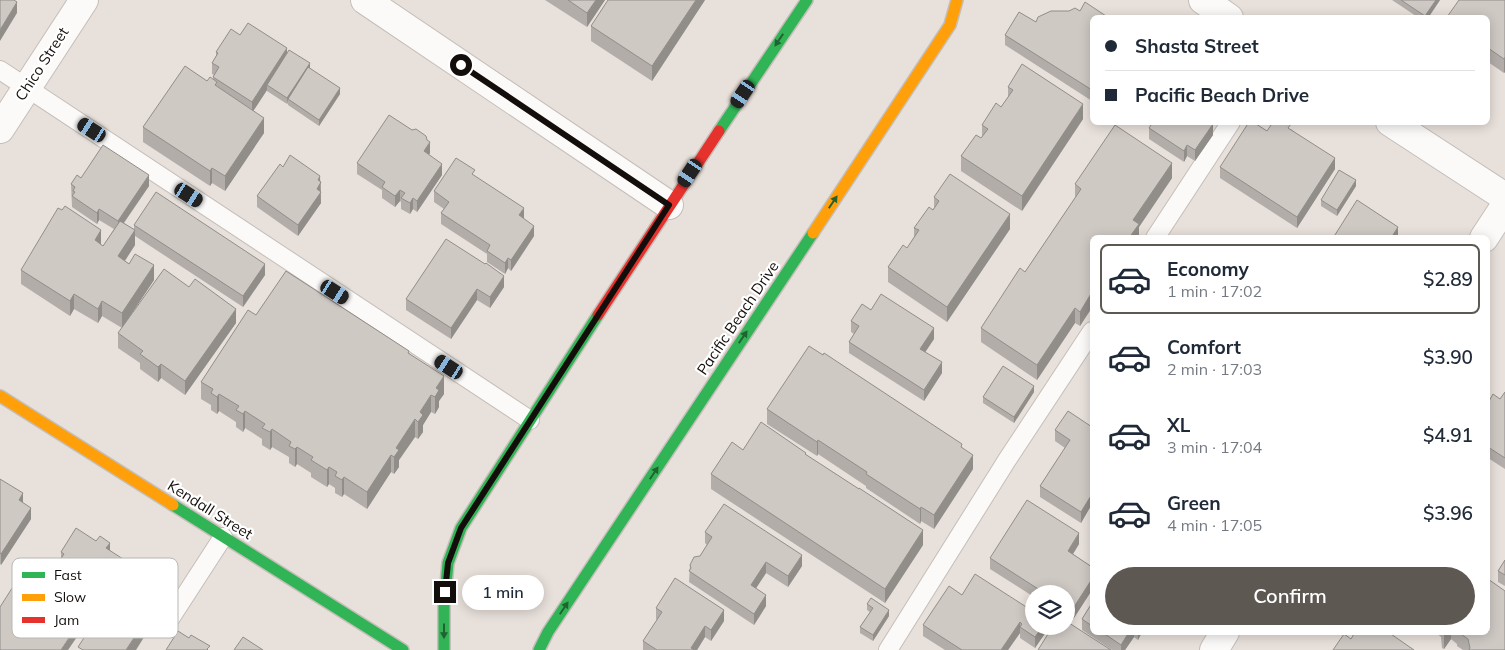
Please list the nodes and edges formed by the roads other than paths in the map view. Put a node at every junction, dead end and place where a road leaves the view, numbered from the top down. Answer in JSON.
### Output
{"nodes":[{"id":1,"x":84,"y":0,"type":"edge"},
{"id":2,"x":365,"y":0,"type":"edge"},
{"id":3,"x":806,"y":0,"type":"edge"},
{"id":4,"x":957,"y":0,"type":"edge"},
{"id":5,"x":1203,"y":0,"type":"edge"},
{"id":6,"x":967,"y":6,"type":"dead end"},
{"id":7,"x":1225,"y":15,"type":"edge"},
{"id":8,"x":950,"y":25,"type":"junction"},
{"id":9,"x":0,"y":70,"type":"edge"},
{"id":10,"x":27,"y":88,"type":"junction"},
{"id":11,"x":1229,"y":125,"type":"edge"},
{"id":12,"x":1395,"y":125,"type":"edge"},
{"id":13,"x":0,"y":129,"type":"edge"},
{"id":14,"x":1505,"y":198,"type":"edge"},
{"id":15,"x":669,"y":205,"type":"junction"},
{"id":16,"x":1505,"y":206,"type":"edge"},
{"id":17,"x":1156,"y":235,"type":"edge"},
{"id":18,"x":1486,"y":235,"type":"edge"},
{"id":19,"x":1090,"y":334,"type":"edge"},
{"id":20,"x":0,"y":396,"type":"edge"},
{"id":21,"x":530,"y":420,"type":"junction"},
{"id":22,"x":223,"y":537,"type":"junction"},
{"id":23,"x":178,"y":606,"type":"edge"},
{"id":24,"x":1223,"y":635,"type":"edge"},
{"id":25,"x":404,"y":650,"type":"edge"},
{"id":26,"x":444,"y":650,"type":"edge"},
{"id":27,"x":538,"y":650,"type":"edge"},
{"id":28,"x":888,"y":650,"type":"edge"},
{"id":29,"x":1214,"y":650,"type":"edge"}],
"edges":[{"from":1,"to":10,"type":"street","name":"Chico Street"},
{"from":2,"to":15,"type":"street"},
{"from":3,"to":15,"type":"street","one_way":true},
{"from":4,"to":8,"type":"street","name":"Pacific Beach Drive"},
{"from":5,"to":7,"type":"street"},
{"from":6,"to":8,"type":"street"},
{"from":27,"to":8,"type":"street","name":"Pacific Beach Drive","one_way":true},
{"from":9,"to":10,"type":"lane"},
{"from":10,"to":13,"type":"street","name":"Chico Street"},
{"from":10,"to":21,"type":"lane"},
{"from":11,"to":17,"type":"lane"},
{"from":12,"to":14,"type":"street"},
{"from":15,"to":21,"type":"street"},
{"from":16,"to":18,"type":"street"},
{"from":19,"to":28,"type":"lane"},
{"from":20,"to":22,"type":"street","name":"Kendall Street"},
{"from":21,"to":26,"type":"street","one_way":true},
{"from":22,"to":23,"type":"lane"},
{"from":22,"to":25,"type":"street","name":"Kendall Street"},
{"from":24,"to":29,"type":"street"}]}
